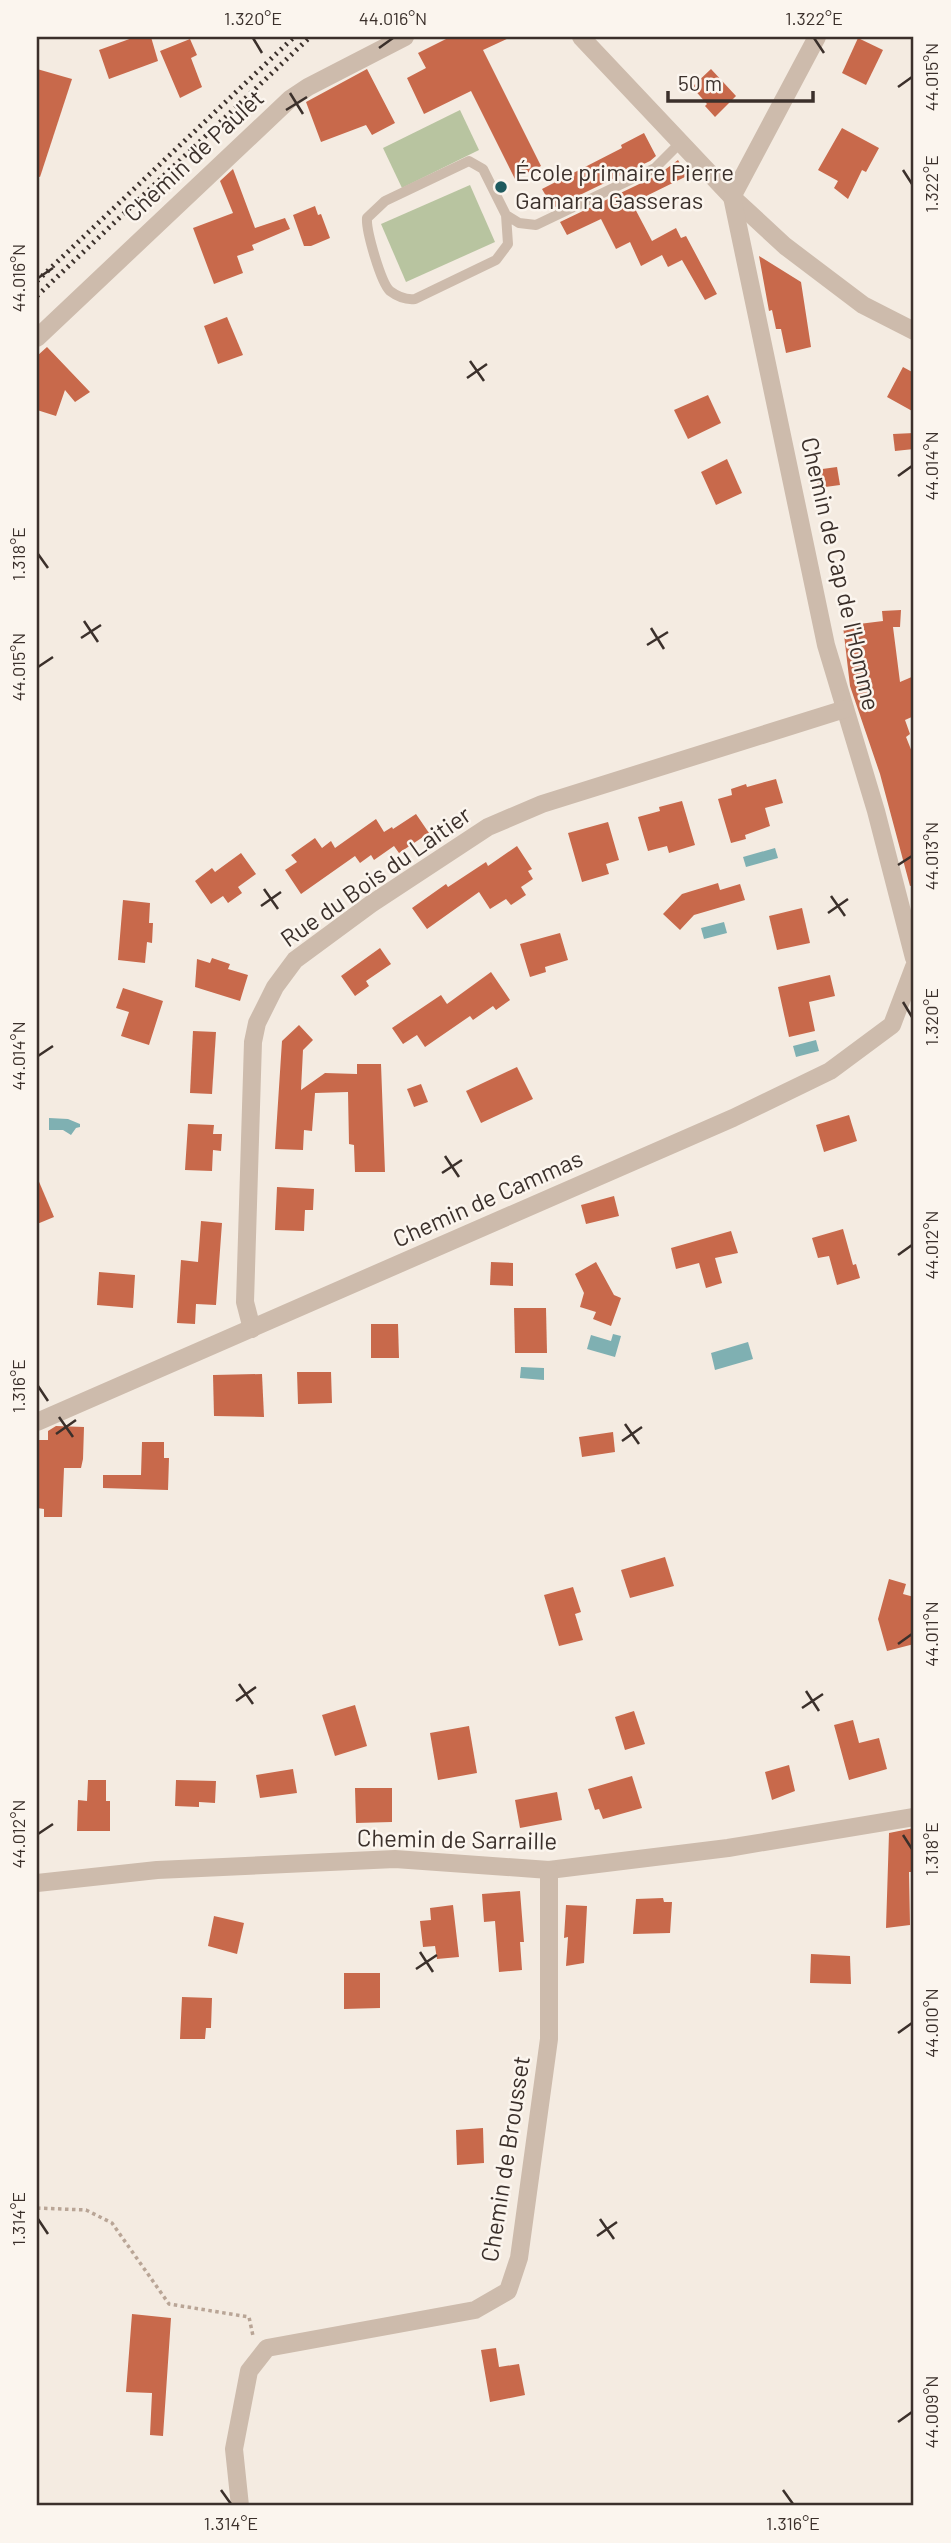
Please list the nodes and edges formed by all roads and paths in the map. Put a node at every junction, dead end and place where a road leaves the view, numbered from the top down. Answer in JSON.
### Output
{"nodes":[{"id":1,"x":405,"y":37,"type":"edge"},
{"id":2,"x":581,"y":37,"type":"edge"},
{"id":3,"x":816,"y":37,"type":"edge"},
{"id":4,"x":681,"y":142,"type":"junction"},
{"id":5,"x":732,"y":197,"type":"junction"},
{"id":6,"x":506,"y":215,"type":"junction"},
{"id":7,"x":914,"y":331,"type":"edge"},
{"id":8,"x":37,"y":338,"type":"edge"},
{"id":9,"x":845,"y":709,"type":"junction"},
{"id":10,"x":914,"y":958,"type":"edge"},
{"id":11,"x":914,"y":967,"type":"edge"},
{"id":12,"x":252,"y":1329,"type":"junction"},
{"id":13,"x":37,"y":1422,"type":"edge"},
{"id":14,"x":914,"y":1817,"type":"edge"},
{"id":15,"x":549,"y":1870,"type":"junction"},
{"id":16,"x":37,"y":1883,"type":"edge"},
{"id":17,"x":37,"y":2208,"type":"edge"},
{"id":18,"x":259,"y":2358,"type":"junction"},
{"id":19,"x":240,"y":2506,"type":"edge"}],
"edges":[{"from":1,"to":8,"type":"street","name":"Chemin de Paulet"},
{"from":2,"to":4,"type":"street"},
{"from":3,"to":5,"type":"street"},
{"from":4,"to":5,"type":"street"},
{"from":4,"to":6,"type":"lane"},
{"from":5,"to":7,"type":"street"},
{"from":5,"to":9,"type":"street","name":"Chemin de Cap de l'Homme"},
{"from":6,"to":6,"type":"lane"},
{"from":9,"to":10,"type":"street","name":"Chemin de Cap de l'Homme"},
{"from":9,"to":12,"type":"street","name":"Rue du Bois du Laitier"},
{"from":11,"to":12,"type":"street","name":"Chemin de Cammas"},
{"from":12,"to":13,"type":"street","name":"Chemin de Cammas"},
{"from":14,"to":15,"type":"street","name":"Chemin de Sarraille"},
{"from":15,"to":16,"type":"street","name":"Chemin de Sarraille"},
{"from":15,"to":18,"type":"street","name":"Chemin de Brousset"},
{"from":17,"to":18,"type":"path"},
{"from":18,"to":19,"type":"street"}]}
